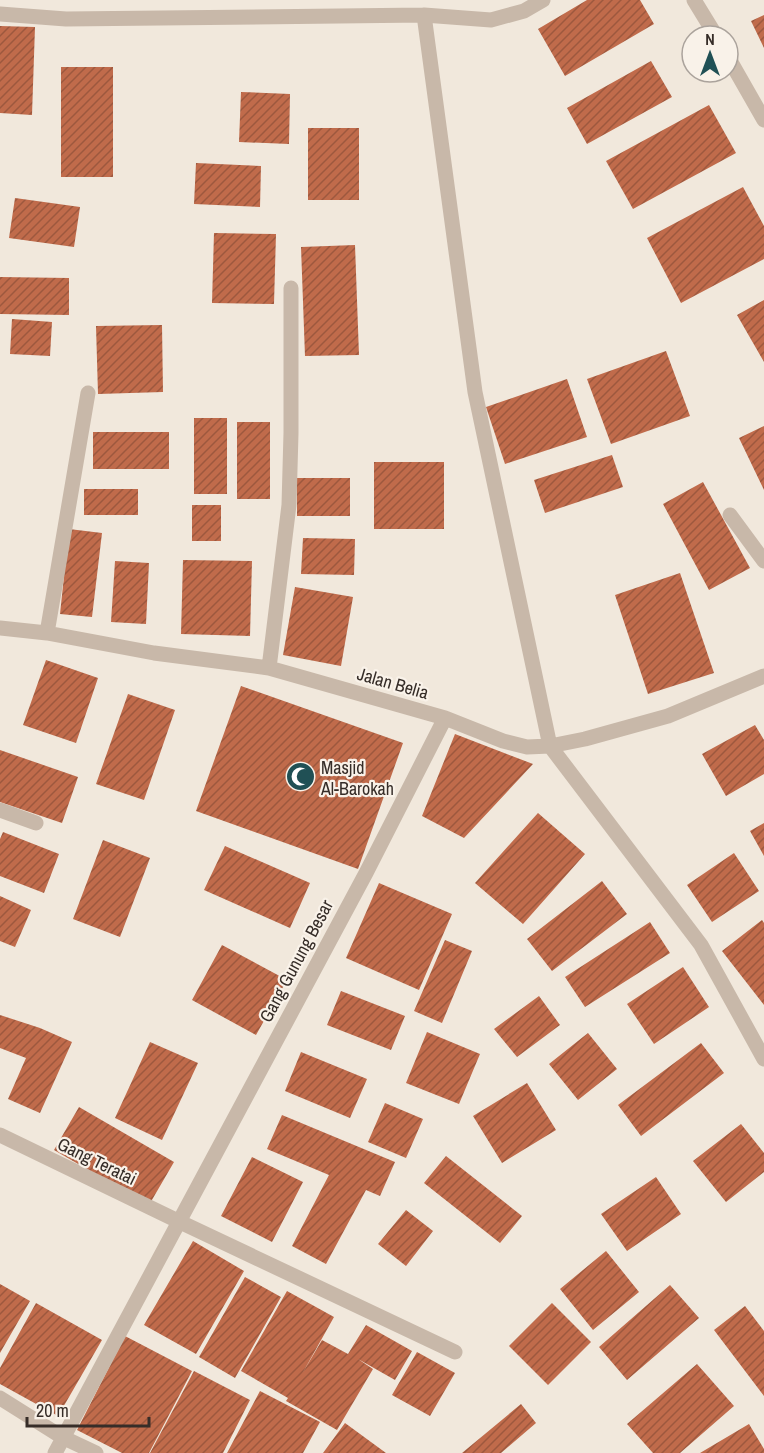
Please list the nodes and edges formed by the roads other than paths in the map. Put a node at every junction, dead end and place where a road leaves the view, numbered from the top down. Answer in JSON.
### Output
{"nodes":[{"id":1,"x":543,"y":0,"type":"edge"},
{"id":2,"x":694,"y":0,"type":"edge"},
{"id":3,"x":0,"y":14,"type":"edge"},
{"id":4,"x":424,"y":15,"type":"junction"},
{"id":5,"x":709,"y":24,"type":"edge"},
{"id":6,"x":740,"y":78,"type":"edge"},
{"id":7,"x":764,"y":120,"type":"edge"},
{"id":8,"x":291,"y":288,"type":"dead end"},
{"id":9,"x":88,"y":393,"type":"dead end"},
{"id":10,"x":730,"y":515,"type":"dead end"},
{"id":11,"x":764,"y":561,"type":"edge"},
{"id":12,"x":0,"y":628,"type":"edge"},
{"id":13,"x":47,"y":633,"type":"junction"},
{"id":14,"x":269,"y":668,"type":"junction"},
{"id":15,"x":764,"y":676,"type":"edge"},
{"id":16,"x":445,"y":718,"type":"junction"},
{"id":17,"x":550,"y":746,"type":"junction"},
{"id":18,"x":0,"y":810,"type":"edge"},
{"id":19,"x":36,"y":823,"type":"dead end"},
{"id":20,"x":764,"y":1059,"type":"edge"},
{"id":21,"x":0,"y":1135,"type":"edge"},
{"id":22,"x":178,"y":1221,"type":"junction"},
{"id":23,"x":455,"y":1352,"type":"dead end"},
{"id":24,"x":0,"y":1398,"type":"edge"},
{"id":25,"x":62,"y":1437,"type":"junction"},
{"id":26,"x":55,"y":1453,"type":"edge"},
{"id":27,"x":96,"y":1453,"type":"edge"}],
"edges":[{"from":1,"to":4,"type":"street"},
{"from":2,"to":5,"type":"street"},
{"from":3,"to":4,"type":"street"},
{"from":4,"to":17,"type":"street"},
{"from":6,"to":7,"type":"street"},
{"from":8,"to":14,"type":"street"},
{"from":9,"to":13,"type":"street"},
{"from":10,"to":11,"type":"street"},
{"from":12,"to":13,"type":"street","name":"Jalan Belia"},
{"from":13,"to":14,"type":"street","name":"Jalan Belia"},
{"from":14,"to":16,"type":"street","name":"Jalan Belia"},
{"from":15,"to":17,"type":"street","name":"Jalan Belia"},
{"from":16,"to":17,"type":"street","name":"Jalan Belia"},
{"from":16,"to":22,"type":"street","name":"Gang Gunung Besar"},
{"from":17,"to":20,"type":"street"},
{"from":18,"to":19,"type":"street"},
{"from":21,"to":22,"type":"street","name":"Gang Teratai"},
{"from":22,"to":23,"type":"street","name":"Gang Teratai"},
{"from":22,"to":25,"type":"street","name":"Gang Gunung Besar"},
{"from":24,"to":25,"type":"street"},
{"from":25,"to":26,"type":"street","name":"Gang Gunung Besar"},
{"from":25,"to":27,"type":"street"}]}
